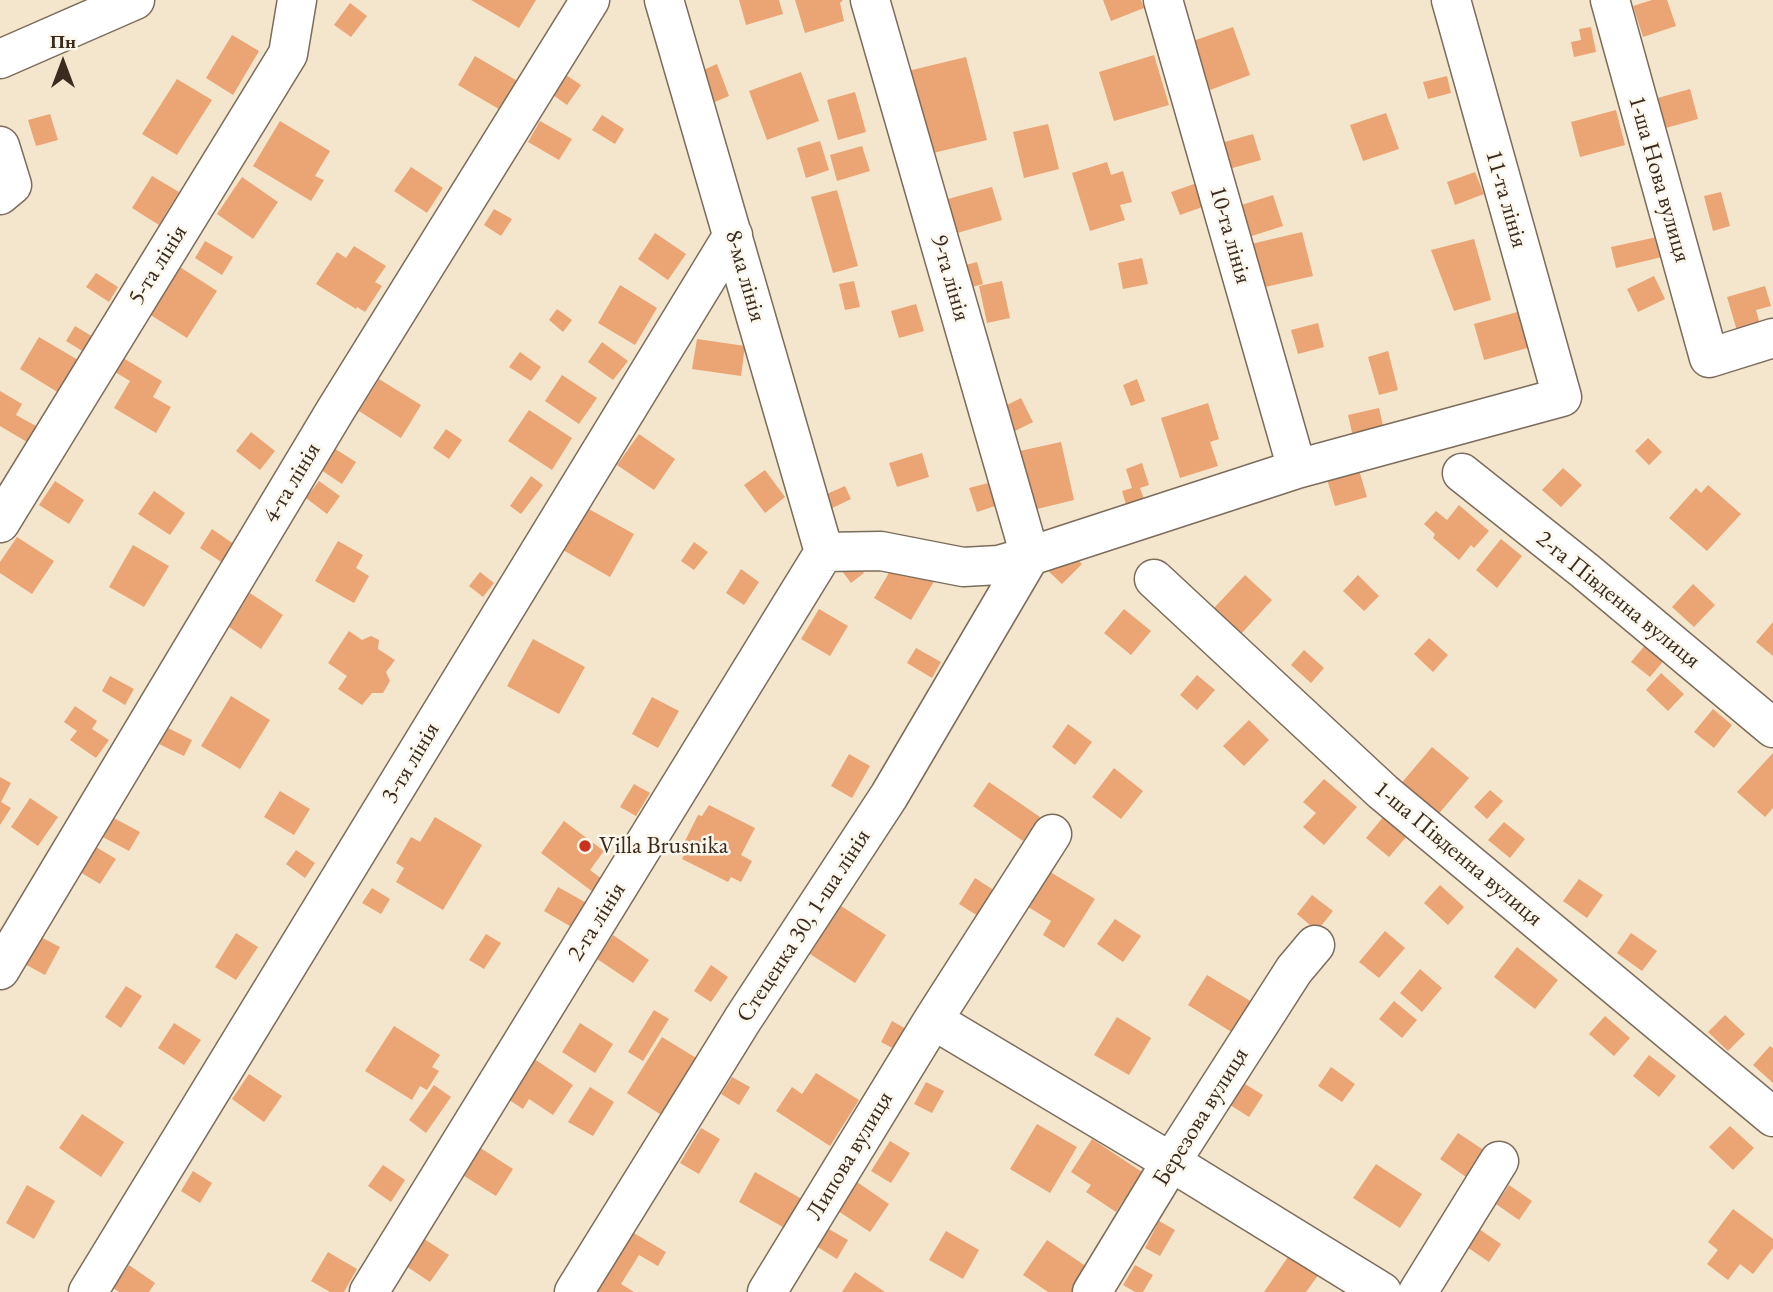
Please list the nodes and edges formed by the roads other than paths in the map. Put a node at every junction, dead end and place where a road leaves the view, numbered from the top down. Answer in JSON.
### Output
{"nodes":[{"id":1,"x":135,"y":0,"type":"edge"},
{"id":2,"x":297,"y":0,"type":"edge"},
{"id":3,"x":590,"y":0,"type":"edge"},
{"id":4,"x":664,"y":0,"type":"edge"},
{"id":5,"x":870,"y":0,"type":"edge"},
{"id":6,"x":1163,"y":0,"type":"edge"},
{"id":7,"x":1451,"y":0,"type":"edge"},
{"id":8,"x":1610,"y":0,"type":"edge"},
{"id":9,"x":0,"y":59,"type":"edge"},
{"id":10,"x":733,"y":235,"type":"junction"},
{"id":11,"x":1773,"y":338,"type":"edge"},
{"id":12,"x":1297,"y":469,"type":"junction"},
{"id":13,"x":1462,"y":473,"type":"dead end"},
{"id":14,"x":0,"y":523,"type":"edge"},
{"id":15,"x":824,"y":552,"type":"junction"},
{"id":16,"x":1030,"y":556,"type":"junction"},
{"id":17,"x":1154,"y":579,"type":"dead end"},
{"id":18,"x":1773,"y":728,"type":"edge"},
{"id":19,"x":1052,"y":834,"type":"dead end"},
{"id":20,"x":1315,"y":945,"type":"dead end"},
{"id":21,"x":0,"y":970,"type":"edge"},
{"id":22,"x":933,"y":1020,"type":"junction"},
{"id":23,"x":1773,"y":1117,"type":"edge"},
{"id":24,"x":1499,"y":1161,"type":"dead end"},
{"id":25,"x":1171,"y":1162,"type":"junction"},
{"id":26,"x":88,"y":1292,"type":"edge"},
{"id":27,"x":369,"y":1292,"type":"edge"},
{"id":28,"x":574,"y":1292,"type":"edge"},
{"id":29,"x":767,"y":1292,"type":"edge"},
{"id":30,"x":1092,"y":1292,"type":"edge"},
{"id":31,"x":1381,"y":1292,"type":"edge"},
{"id":32,"x":1419,"y":1292,"type":"edge"}],
"edges":[{"from":1,"to":9,"type":"street"},
{"from":2,"to":14,"type":"street","name":"5-та лінія"},
{"from":3,"to":21,"type":"street","name":"4-та лінія"},
{"from":4,"to":10,"type":"street","name":"8-ма лінія"},
{"from":5,"to":16,"type":"street","name":"9-та лінія"},
{"from":6,"to":12,"type":"street","name":"10-та лінія"},
{"from":7,"to":12,"type":"street","name":"11-та лінія"},
{"from":8,"to":11,"type":"street","name":"1-ша Нова вулиця"},
{"from":10,"to":15,"type":"street","name":"8-ма лінія"},
{"from":10,"to":26,"type":"street","name":"3-тя лінія"},
{"from":12,"to":16,"type":"street"},
{"from":13,"to":18,"type":"street","name":"2-га Південна вулиця"},
{"from":15,"to":16,"type":"street"},
{"from":15,"to":27,"type":"street","name":"2-га лінія"},
{"from":16,"to":28,"type":"street","name":"Стеценка 30, 1-ша лінія"},
{"from":17,"to":23,"type":"street","name":"1-ша Південна вулиця"},
{"from":19,"to":22,"type":"street","name":"Липова вулиця"},
{"from":20,"to":25,"type":"street","name":"Березова вулиця"},
{"from":22,"to":25,"type":"street"},
{"from":22,"to":29,"type":"street","name":"Липова вулиця"},
{"from":24,"to":32,"type":"street"},
{"from":25,"to":30,"type":"street","name":"Березова вулиця"},
{"from":25,"to":31,"type":"street"}]}
